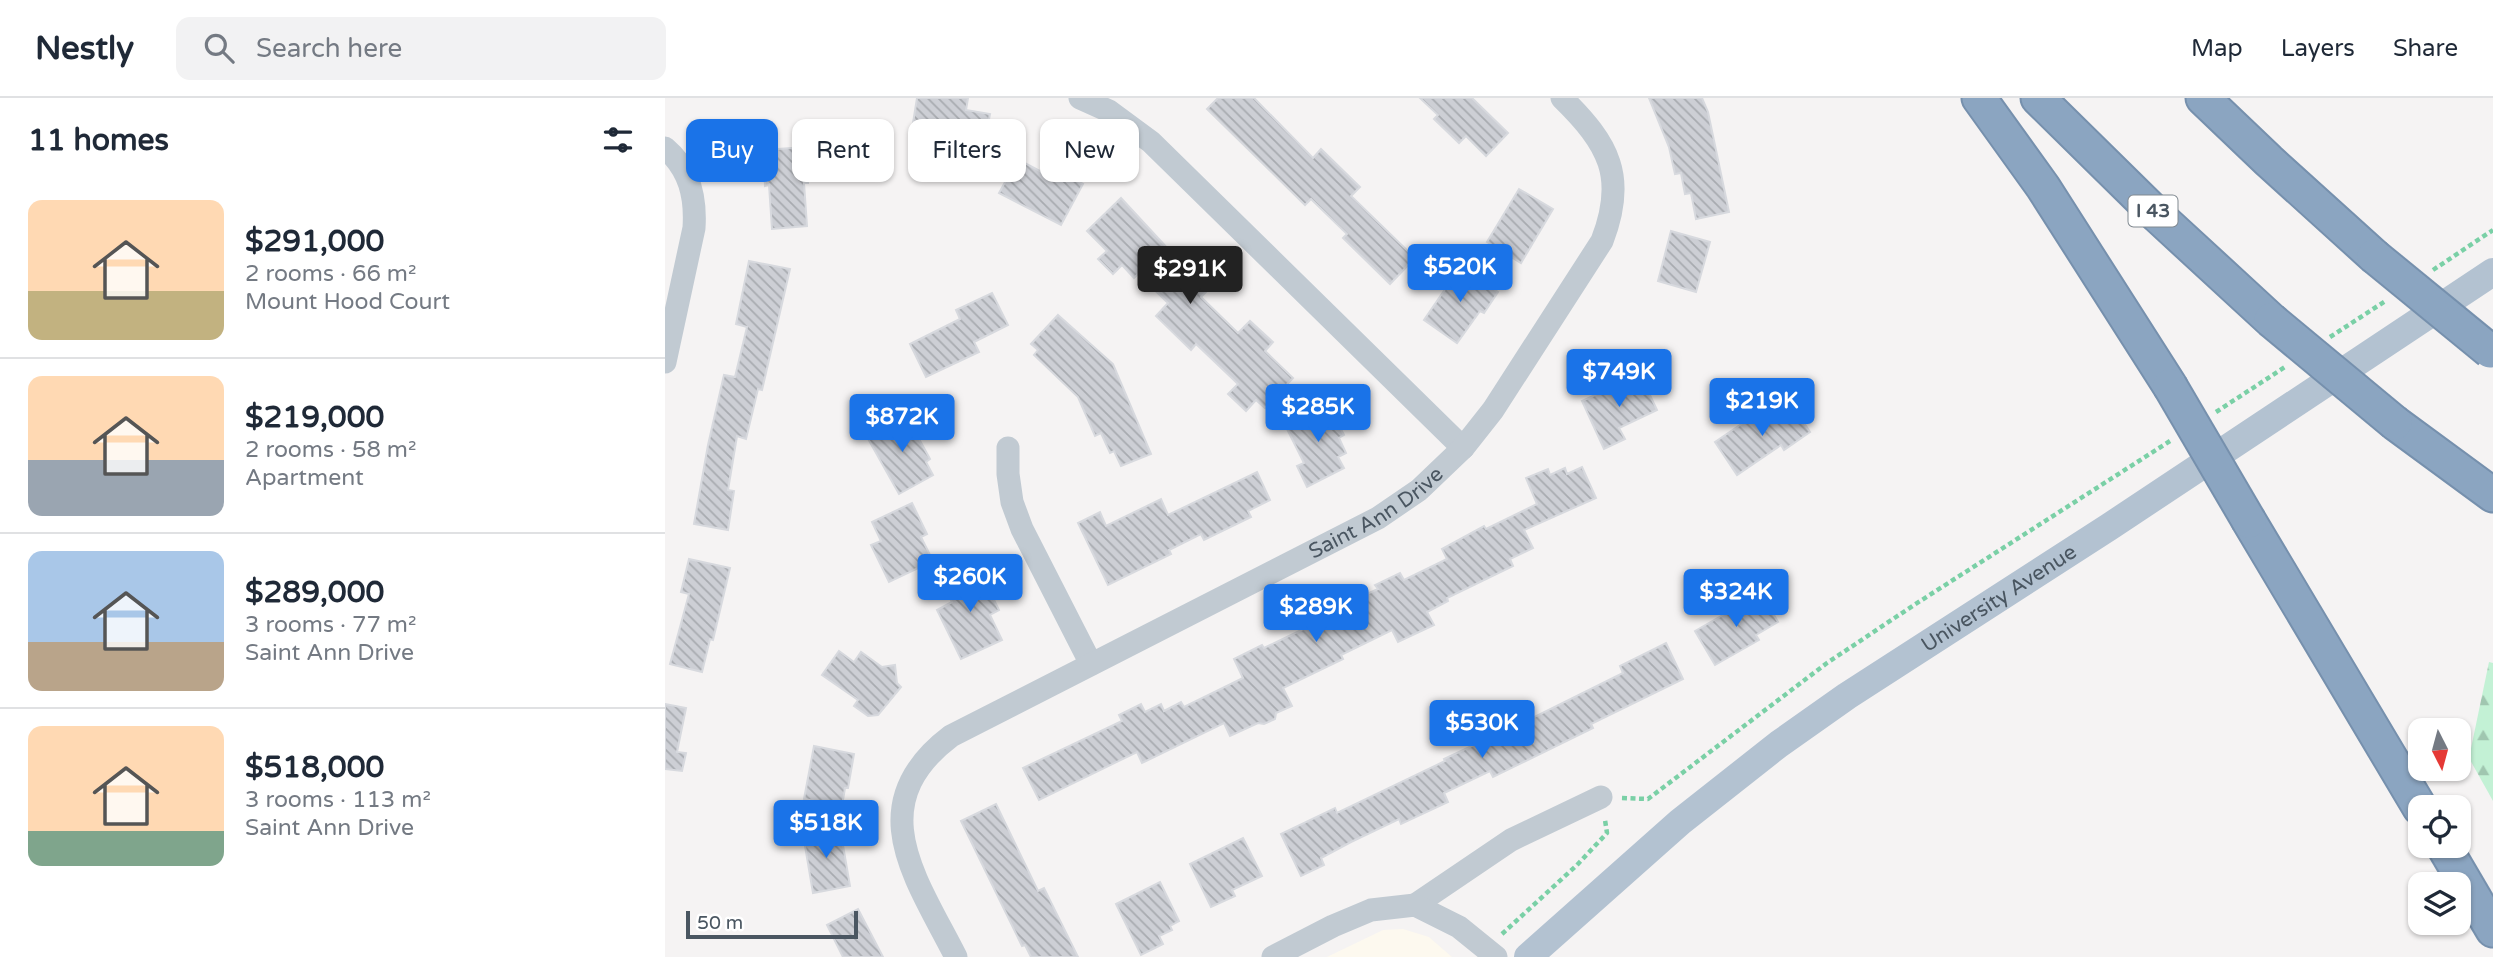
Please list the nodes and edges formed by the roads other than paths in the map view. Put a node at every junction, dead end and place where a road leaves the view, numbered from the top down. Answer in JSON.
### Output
{"nodes":[{"id":1,"x":1080,"y":98,"type":"edge"},
{"id":2,"x":1562,"y":98,"type":"edge"},
{"id":3,"x":1979,"y":98,"type":"edge"},
{"id":4,"x":2038,"y":98,"type":"edge"},
{"id":5,"x":2203,"y":98,"type":"edge"},
{"id":6,"x":665,"y":148,"type":"edge"},
{"id":7,"x":2493,"y":272,"type":"edge"},
{"id":8,"x":2492,"y":344,"type":"edge"},
{"id":9,"x":665,"y":362,"type":"edge"},
{"id":10,"x":1008,"y":448,"type":"dead end"},
{"id":11,"x":1463,"y":449,"type":"junction"},
{"id":12,"x":2493,"y":495,"type":"edge"},
{"id":13,"x":1091,"y":664,"type":"junction"},
{"id":14,"x":2412,"y":795,"type":"edge"},
{"id":15,"x":1601,"y":797,"type":"road end"},
{"id":16,"x":2451,"y":858,"type":"edge"},
{"id":17,"x":1415,"y":905,"type":"junction"},
{"id":18,"x":2493,"y":930,"type":"edge"},
{"id":19,"x":1491,"y":953,"type":"edge"},
{"id":20,"x":956,"y":957,"type":"edge"},
{"id":21,"x":1273,"y":957,"type":"edge"},
{"id":22,"x":1528,"y":957,"type":"edge"}],
"edges":[{"from":1,"to":11,"type":"street"},
{"from":2,"to":11,"type":"street","name":"Saint Ann Drive"},
{"from":3,"to":14,"type":"highway","bridge":true},
{"from":4,"to":12,"type":"highway","number":"I 43","bridge":true},
{"from":5,"to":8,"type":"highway","bridge":true},
{"from":6,"to":9,"type":"street"},
{"from":7,"to":22,"type":"main road","name":"University Avenue"},
{"from":10,"to":13,"type":"street"},
{"from":11,"to":13,"type":"street","name":"Saint Ann Drive"},
{"from":13,"to":20,"type":"street","name":"Saint Ann Drive"},
{"from":15,"to":17,"type":"street"},
{"from":16,"to":18,"type":"highway"},
{"from":17,"to":19,"type":"street"},
{"from":17,"to":21,"type":"street"}]}
